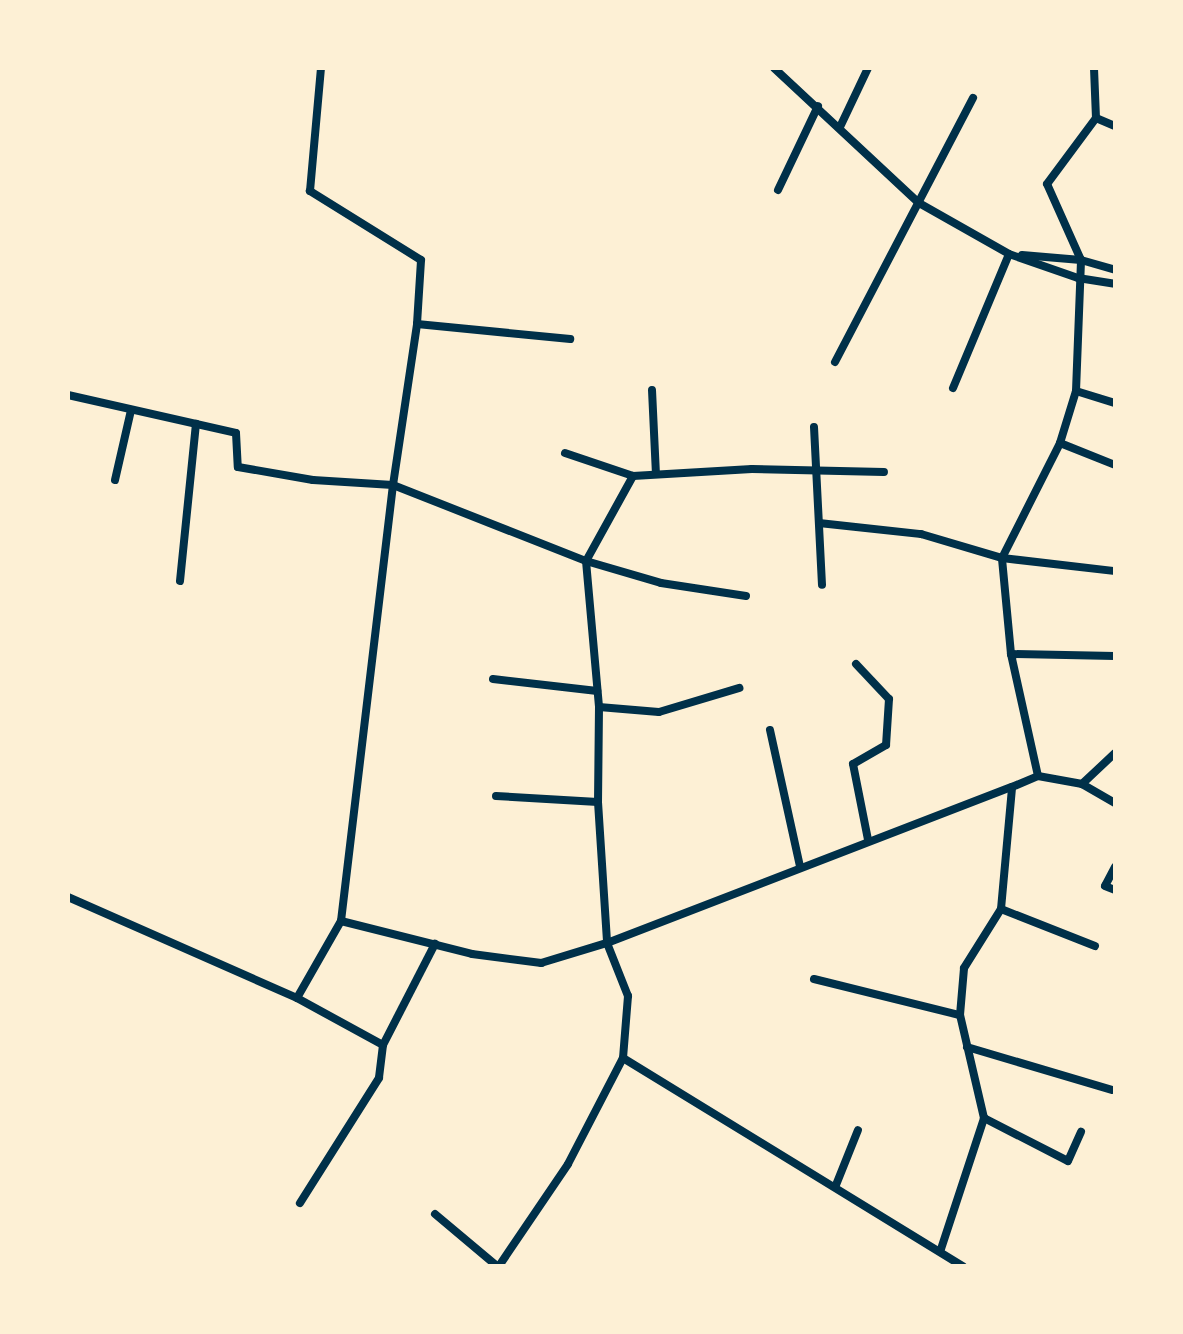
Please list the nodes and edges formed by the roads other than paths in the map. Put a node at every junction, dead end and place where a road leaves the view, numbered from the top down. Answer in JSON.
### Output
{"nodes":[{"id":1,"x":321,"y":68,"type":"edge"},
{"id":2,"x":774,"y":68,"type":"edge"},
{"id":3,"x":868,"y":68,"type":"edge"},
{"id":4,"x":1092,"y":69,"type":"edge"},
{"id":5,"x":973,"y":98,"type":"dead end"},
{"id":6,"x":818,"y":106,"type":"junction"},
{"id":7,"x":1096,"y":118,"type":"junction"},
{"id":8,"x":1115,"y":126,"type":"edge"},
{"id":9,"x":840,"y":127,"type":"junction"},
{"id":10,"x":778,"y":190,"type":"dead end"},
{"id":11,"x":919,"y":203,"type":"junction"},
{"id":12,"x":1009,"y":254,"type":"junction"},
{"id":13,"x":1081,"y":260,"type":"junction"},
{"id":14,"x":1115,"y":270,"type":"edge"},
{"id":15,"x":1078,"y":278,"type":"junction"},
{"id":16,"x":1115,"y":284,"type":"edge"},
{"id":17,"x":417,"y":324,"type":"junction"},
{"id":18,"x":570,"y":339,"type":"dead end"},
{"id":19,"x":835,"y":362,"type":"dead end"},
{"id":20,"x":953,"y":388,"type":"dead end"},
{"id":21,"x":652,"y":390,"type":"dead end"},
{"id":22,"x":1076,"y":391,"type":"junction"},
{"id":23,"x":68,"y":395,"type":"edge"},
{"id":24,"x":1115,"y":403,"type":"edge"},
{"id":25,"x":131,"y":410,"type":"junction"},
{"id":26,"x":196,"y":424,"type":"junction"},
{"id":27,"x":814,"y":427,"type":"dead end"},
{"id":28,"x":1060,"y":443,"type":"junction"},
{"id":29,"x":565,"y":453,"type":"dead end"},
{"id":30,"x":1115,"y":465,"type":"edge"},
{"id":31,"x":816,"y":471,"type":"junction"},
{"id":32,"x":884,"y":472,"type":"dead end"},
{"id":33,"x":656,"y":474,"type":"junction"},
{"id":34,"x":633,"y":476,"type":"junction"},
{"id":35,"x":115,"y":480,"type":"dead end"},
{"id":36,"x":393,"y":485,"type":"junction"},
{"id":37,"x":819,"y":523,"type":"junction"},
{"id":38,"x":1002,"y":558,"type":"junction"},
{"id":39,"x":586,"y":561,"type":"junction"},
{"id":40,"x":1115,"y":571,"type":"edge"},
{"id":41,"x":180,"y":581,"type":"dead end"},
{"id":42,"x":822,"y":585,"type":"dead end"},
{"id":43,"x":746,"y":596,"type":"dead end"},
{"id":44,"x":1011,"y":654,"type":"junction"},
{"id":45,"x":1115,"y":656,"type":"edge"},
{"id":46,"x":856,"y":664,"type":"dead end"},
{"id":47,"x":493,"y":679,"type":"dead end"},
{"id":48,"x":739,"y":688,"type":"dead end"},
{"id":49,"x":597,"y":691,"type":"junction"},
{"id":50,"x":599,"y":707,"type":"junction"},
{"id":51,"x":770,"y":730,"type":"dead end"},
{"id":52,"x":1115,"y":753,"type":"edge"},
{"id":53,"x":1038,"y":776,"type":"junction"},
{"id":54,"x":1082,"y":784,"type":"junction"},
{"id":55,"x":1012,"y":787,"type":"junction"},
{"id":56,"x":496,"y":796,"type":"dead end"},
{"id":57,"x":598,"y":802,"type":"junction"},
{"id":58,"x":1115,"y":803,"type":"edge"},
{"id":59,"x":868,"y":840,"type":"junction"},
{"id":60,"x":800,"y":866,"type":"junction"},
{"id":61,"x":1115,"y":867,"type":"edge"},
{"id":62,"x":1115,"y":890,"type":"edge"},
{"id":63,"x":68,"y":897,"type":"edge"},
{"id":64,"x":1001,"y":909,"type":"junction"},
{"id":65,"x":341,"y":921,"type":"junction"},
{"id":66,"x":607,"y":943,"type":"junction"},
{"id":67,"x":435,"y":944,"type":"junction"},
{"id":68,"x":1095,"y":946,"type":"dead end"},
{"id":69,"x":814,"y":979,"type":"dead end"},
{"id":70,"x":297,"y":998,"type":"junction"},
{"id":71,"x":960,"y":1015,"type":"junction"},
{"id":72,"x":383,"y":1045,"type":"junction"},
{"id":73,"x":967,"y":1047,"type":"junction"},
{"id":74,"x":623,"y":1058,"type":"junction"},
{"id":75,"x":1112,"y":1090,"type":"dead end"},
{"id":76,"x":984,"y":1118,"type":"junction"},
{"id":77,"x":858,"y":1130,"type":"dead end"},
{"id":78,"x":1081,"y":1132,"type":"dead end"},
{"id":79,"x":836,"y":1185,"type":"junction"},
{"id":80,"x":300,"y":1203,"type":"dead end"},
{"id":81,"x":435,"y":1214,"type":"dead end"},
{"id":82,"x":941,"y":1249,"type":"junction"},
{"id":83,"x":498,"y":1266,"type":"edge"},
{"id":84,"x":963,"y":1266,"type":"edge"}],
"edges":[{"from":1,"to":17,"type":"street"},
{"from":2,"to":6,"type":"street"},
{"from":3,"to":9,"type":"street"},
{"from":4,"to":7,"type":"street"},
{"from":5,"to":11,"type":"street"},
{"from":6,"to":9,"type":"street"},
{"from":6,"to":10,"type":"street"},
{"from":7,"to":8,"type":"street"},
{"from":7,"to":13,"type":"street"},
{"from":9,"to":11,"type":"street"},
{"from":11,"to":12,"type":"street"},
{"from":11,"to":19,"type":"street"},
{"from":12,"to":13,"type":"street"},
{"from":12,"to":15,"type":"street"},
{"from":12,"to":20,"type":"street"},
{"from":13,"to":14,"type":"street"},
{"from":13,"to":15,"type":"street"},
{"from":15,"to":16,"type":"street"},
{"from":15,"to":22,"type":"street"},
{"from":17,"to":18,"type":"street"},
{"from":17,"to":36,"type":"street"},
{"from":21,"to":33,"type":"street"},
{"from":22,"to":24,"type":"street"},
{"from":22,"to":28,"type":"street"},
{"from":23,"to":25,"type":"street"},
{"from":25,"to":26,"type":"street"},
{"from":25,"to":35,"type":"street"},
{"from":26,"to":36,"type":"street"},
{"from":26,"to":41,"type":"street"},
{"from":27,"to":31,"type":"street"},
{"from":28,"to":30,"type":"street"},
{"from":28,"to":38,"type":"street"},
{"from":29,"to":34,"type":"street"},
{"from":31,"to":32,"type":"street"},
{"from":31,"to":33,"type":"street"},
{"from":31,"to":37,"type":"street"},
{"from":33,"to":34,"type":"street"},
{"from":34,"to":39,"type":"street"},
{"from":36,"to":39,"type":"street"},
{"from":36,"to":65,"type":"street"},
{"from":37,"to":38,"type":"street"},
{"from":37,"to":42,"type":"street"},
{"from":38,"to":40,"type":"street"},
{"from":38,"to":44,"type":"street"},
{"from":39,"to":43,"type":"street"},
{"from":39,"to":49,"type":"street"},
{"from":44,"to":45,"type":"street"},
{"from":44,"to":53,"type":"street"},
{"from":46,"to":59,"type":"street"},
{"from":47,"to":49,"type":"street"},
{"from":48,"to":50,"type":"street"},
{"from":49,"to":50,"type":"street"},
{"from":50,"to":57,"type":"street"},
{"from":51,"to":60,"type":"street"},
{"from":52,"to":54,"type":"street"},
{"from":53,"to":54,"type":"street"},
{"from":53,"to":55,"type":"street"},
{"from":54,"to":58,"type":"street"},
{"from":55,"to":59,"type":"street"},
{"from":55,"to":64,"type":"street"},
{"from":56,"to":57,"type":"street"},
{"from":57,"to":66,"type":"street"},
{"from":59,"to":60,"type":"street"},
{"from":60,"to":66,"type":"street"},
{"from":61,"to":62,"type":"street"},
{"from":63,"to":70,"type":"street"},
{"from":64,"to":68,"type":"street"},
{"from":64,"to":71,"type":"street"},
{"from":65,"to":67,"type":"street"},
{"from":65,"to":70,"type":"street"},
{"from":66,"to":67,"type":"street"},
{"from":66,"to":74,"type":"street"},
{"from":67,"to":72,"type":"street"},
{"from":69,"to":71,"type":"street"},
{"from":70,"to":72,"type":"street"},
{"from":71,"to":73,"type":"street"},
{"from":72,"to":80,"type":"street"},
{"from":73,"to":75,"type":"street"},
{"from":73,"to":76,"type":"street"},
{"from":74,"to":79,"type":"street"},
{"from":74,"to":83,"type":"street"},
{"from":76,"to":78,"type":"street"},
{"from":76,"to":82,"type":"street"},
{"from":77,"to":79,"type":"street"},
{"from":79,"to":82,"type":"street"},
{"from":81,"to":83,"type":"street"},
{"from":82,"to":84,"type":"street"}]}
